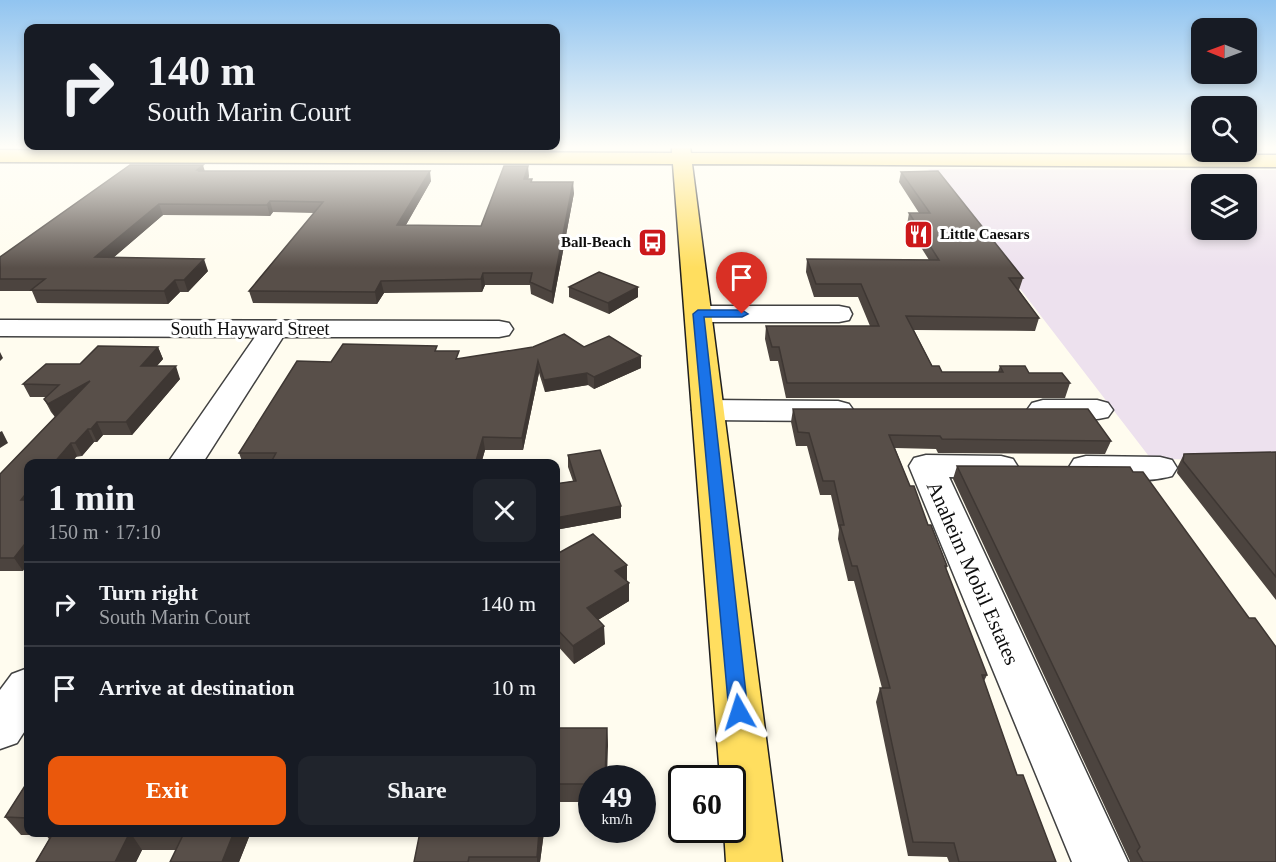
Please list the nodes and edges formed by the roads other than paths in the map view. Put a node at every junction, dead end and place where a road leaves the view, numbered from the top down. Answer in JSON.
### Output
{"nodes":[{"id":1,"x":685,"y":187,"type":"edge"},
{"id":2,"x":698,"y":314,"type":"junction"},
{"id":3,"x":839,"y":314,"type":"dead end"},
{"id":4,"x":0,"y":328,"type":"edge"},
{"id":5,"x":274,"y":329,"type":"junction"},
{"id":6,"x":499,"y":329,"type":"dead end"},
{"id":7,"x":708,"y":410,"type":"junction"},
{"id":8,"x":1011,"y":410,"type":"edge"},
{"id":9,"x":1097,"y":410,"type":"dead end"},
{"id":10,"x":868,"y":411,"type":"edge"},
{"id":11,"x":187,"y":459,"type":"edge"},
{"id":12,"x":1160,"y":468,"type":"dead end"},
{"id":13,"x":24,"y":694,"type":"edge"},
{"id":14,"x":0,"y":728,"type":"edge"},
{"id":15,"x":753,"y":862,"type":"edge"},
{"id":16,"x":1100,"y":862,"type":"edge"}],
"edges":[{"from":1,"to":2,"type":"main road"},
{"from":2,"to":3,"type":"street"},
{"from":2,"to":7,"type":"main road"},
{"from":4,"to":5,"type":"street","name":"South Hayward Street"},
{"from":5,"to":6,"type":"street","name":"South Hayward Street"},
{"from":5,"to":11,"type":"street"},
{"from":7,"to":10,"type":"street"},
{"from":7,"to":15,"type":"main road"},
{"from":8,"to":9,"type":"street"},
{"from":12,"to":16,"type":"street","name":"Anaheim Mobil Estates"},
{"from":13,"to":14,"type":"street"}]}
